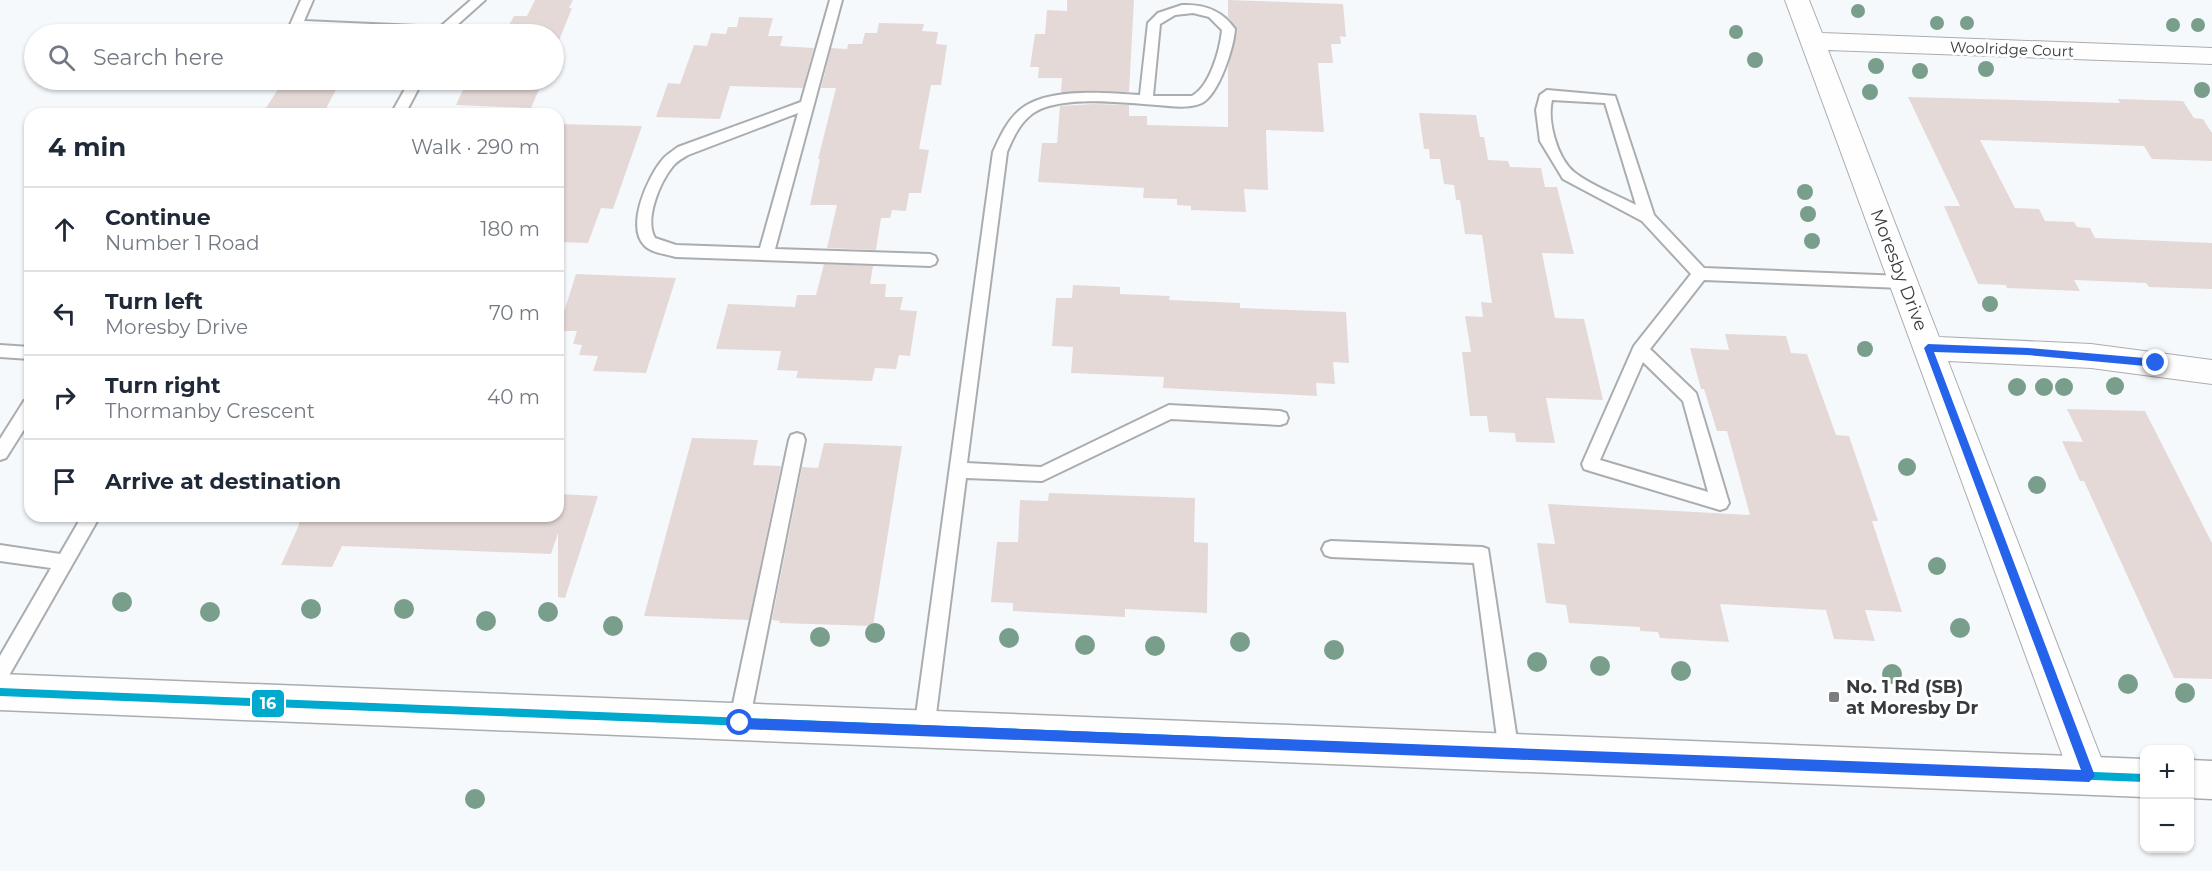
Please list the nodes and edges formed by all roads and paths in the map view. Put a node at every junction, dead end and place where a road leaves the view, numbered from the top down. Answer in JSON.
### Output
{"nodes":[{"id":1,"x":308,"y":0,"type":"edge"},
{"id":2,"x":479,"y":0,"type":"edge"},
{"id":3,"x":836,"y":0,"type":"edge"},
{"id":4,"x":1797,"y":0,"type":"edge"},
{"id":5,"x":296,"y":24,"type":"edge"},
{"id":6,"x":451,"y":24,"type":"edge"},
{"id":7,"x":1813,"y":41,"type":"junction"},
{"id":8,"x":2212,"y":56,"type":"edge"},
{"id":9,"x":411,"y":90,"type":"edge"},
{"id":10,"x":1146,"y":101,"type":"junction"},
{"id":11,"x":807,"y":105,"type":"junction"},
{"id":12,"x":401,"y":108,"type":"edge"},
{"id":13,"x":1647,"y":217,"type":"junction"},
{"id":14,"x":766,"y":255,"type":"junction"},
{"id":15,"x":930,"y":260,"type":"dead end"},
{"id":16,"x":1700,"y":274,"type":"junction"},
{"id":17,"x":1902,"y":282,"type":"junction"},
{"id":18,"x":1928,"y":348,"type":"junction"},
{"id":19,"x":1640,"y":350,"type":"junction"},
{"id":20,"x":0,"y":351,"type":"edge"},
{"id":21,"x":24,"y":353,"type":"edge"},
{"id":22,"x":2212,"y":372,"type":"edge"},
{"id":23,"x":24,"y":415,"type":"edge"},
{"id":24,"x":1280,"y":417,"type":"dead end"},
{"id":25,"x":797,"y":440,"type":"dead end"},
{"id":26,"x":0,"y":453,"type":"edge"},
{"id":27,"x":958,"y":470,"type":"junction"},
{"id":28,"x":87,"y":522,"type":"edge"},
{"id":29,"x":1331,"y":549,"type":"dead end"},
{"id":30,"x":0,"y":553,"type":"edge"},
{"id":31,"x":64,"y":562,"type":"junction"},
{"id":32,"x":0,"y":673,"type":"edge"},
{"id":33,"x":0,"y":692,"type":"edge"},
{"id":34,"x":740,"y":723,"type":"junction"},
{"id":35,"x":924,"y":730,"type":"junction"},
{"id":36,"x":1509,"y":753,"type":"junction"},
{"id":37,"x":2089,"y":776,"type":"junction"},
{"id":38,"x":2140,"y":778,"type":"edge"},
{"id":39,"x":2194,"y":779,"type":"edge"},
{"id":40,"x":2212,"y":780,"type":"edge"}],
"edges":[{"from":1,"to":5,"type":"lane"},
{"from":2,"to":6,"type":"lane"},
{"from":3,"to":11,"type":"lane"},
{"from":4,"to":7,"type":"street","name":"Moresby Drive"},
{"from":7,"to":8,"type":"street","name":"Woolridge Court"},
{"from":7,"to":17,"type":"street","name":"Moresby Drive"},
{"from":9,"to":12,"type":"lane"},
{"from":10,"to":10,"type":"lane"},
{"from":10,"to":27,"type":"lane"},
{"from":11,"to":14,"type":"lane"},
{"from":11,"to":14,"type":"lane"},
{"from":13,"to":13,"type":"lane"},
{"from":13,"to":16,"type":"lane"},
{"from":14,"to":15,"type":"lane"},
{"from":16,"to":17,"type":"lane"},
{"from":16,"to":19,"type":"lane"},
{"from":17,"to":18,"type":"street","name":"Moresby Drive"},
{"from":18,"to":22,"type":"street"},
{"from":18,"to":37,"type":"street","name":"Moresby Drive"},
{"from":19,"to":19,"type":"lane"},
{"from":20,"to":21,"type":"lane"},
{"from":23,"to":26,"type":"lane"},
{"from":24,"to":27,"type":"lane"},
{"from":25,"to":34,"type":"lane"},
{"from":27,"to":35,"type":"lane"},
{"from":28,"to":31,"type":"lane"},
{"from":29,"to":36,"type":"lane"},
{"from":30,"to":31,"type":"lane"},
{"from":31,"to":32,"type":"lane"},
{"from":33,"to":34,"type":"main road"},
{"from":34,"to":35,"type":"main road"},
{"from":35,"to":36,"type":"main road"},
{"from":36,"to":37,"type":"main road"},
{"from":37,"to":38,"type":"main road"},
{"from":39,"to":40,"type":"main road"}]}
